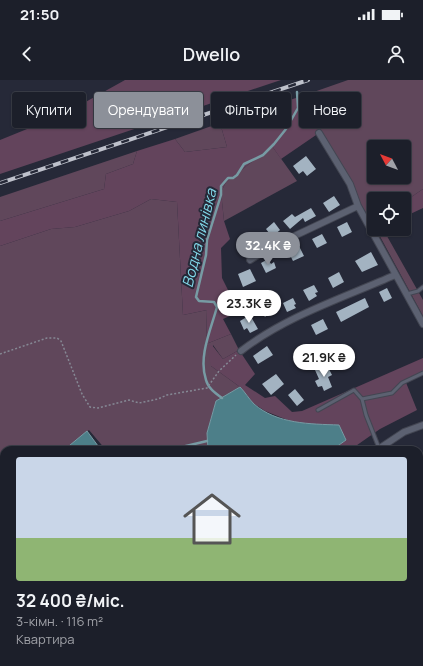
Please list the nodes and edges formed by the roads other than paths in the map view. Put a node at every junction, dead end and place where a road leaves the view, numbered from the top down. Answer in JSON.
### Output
{"nodes":[{"id":1,"x":319,"y":133,"type":"dead end"},
{"id":2,"x":358,"y":206,"type":"junction"},
{"id":3,"x":250,"y":260,"type":"dead end"},
{"id":4,"x":395,"y":275,"type":"junction"},
{"id":5,"x":423,"y":287,"type":"edge"},
{"id":6,"x":406,"y":294,"type":"junction"},
{"id":7,"x":423,"y":324,"type":"edge"},
{"id":8,"x":241,"y":351,"type":"road end"},
{"id":9,"x":423,"y":373,"type":"edge"},
{"id":10,"x":362,"y":398,"type":"junction"},
{"id":11,"x":318,"y":410,"type":"dead end"},
{"id":12,"x":423,"y":425,"type":"edge"},
{"id":13,"x":377,"y":446,"type":"edge"},
{"id":14,"x":383,"y":446,"type":"edge"}],
"edges":[{"from":1,"to":2,"type":"street"},
{"from":2,"to":3,"type":"street"},
{"from":2,"to":4,"type":"street"},
{"from":4,"to":6,"type":"street"},
{"from":4,"to":8,"type":"street"},
{"from":5,"to":6,"type":"lane"},
{"from":6,"to":7,"type":"street"},
{"from":9,"to":10,"type":"lane"},
{"from":10,"to":11,"type":"lane"},
{"from":10,"to":13,"type":"lane"},
{"from":12,"to":14,"type":"street"}]}
